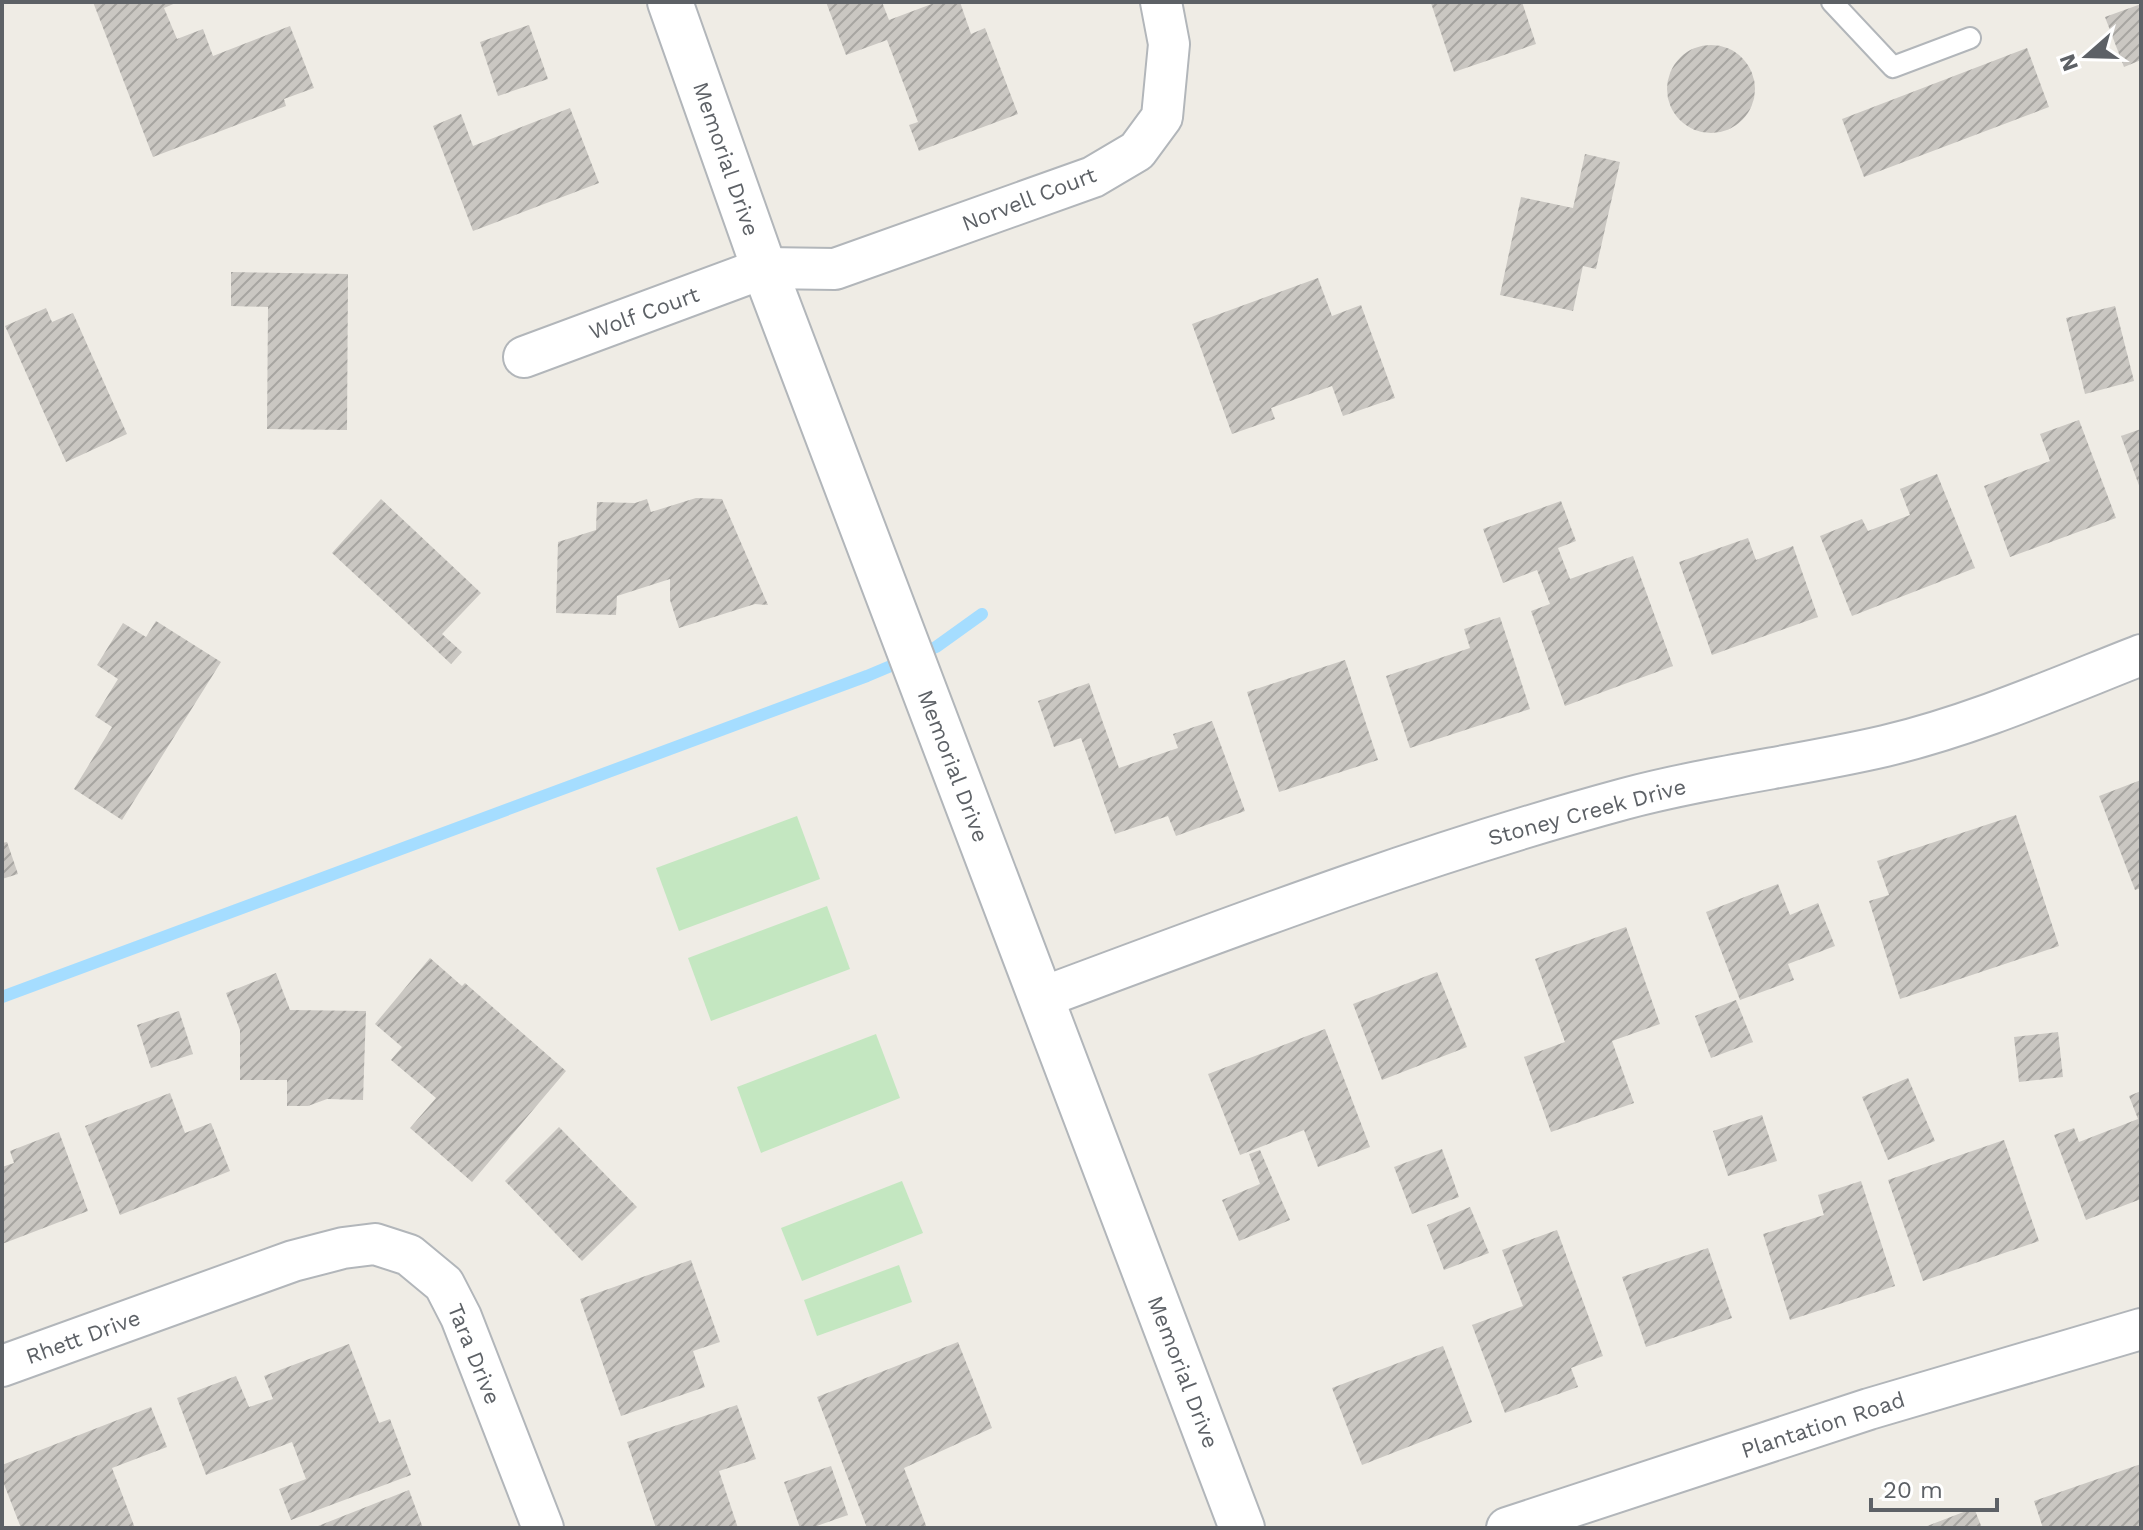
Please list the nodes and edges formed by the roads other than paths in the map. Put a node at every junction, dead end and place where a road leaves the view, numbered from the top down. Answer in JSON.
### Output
{"nodes":[{"id":1,"x":670,"y":2,"type":"edge"},
{"id":2,"x":1161,"y":2,"type":"edge"},
{"id":3,"x":1832,"y":2,"type":"edge"},
{"id":4,"x":1970,"y":38,"type":"dead end"},
{"id":5,"x":764,"y":268,"type":"junction"},
{"id":6,"x":524,"y":357,"type":"dead end"},
{"id":7,"x":2141,"y":655,"type":"edge"},
{"id":8,"x":1041,"y":998,"type":"junction"},
{"id":9,"x":163,"y":1308,"type":"joint"},
{"id":10,"x":2141,"y":1329,"type":"edge"},
{"id":11,"x":2,"y":1366,"type":"edge"},
{"id":12,"x":543,"y":1528,"type":"edge"},
{"id":13,"x":1242,"y":1528,"type":"edge"},
{"id":14,"x":1507,"y":1528,"type":"edge"}],
"edges":[{"from":1,"to":5,"type":"street","name":"Memorial Drive"},
{"from":2,"to":5,"type":"street","name":"Norvell Court"},
{"from":3,"to":4,"type":"lane"},
{"from":5,"to":6,"type":"street","name":"Wolf Court"},
{"from":5,"to":8,"type":"street","name":"Memorial Drive"},
{"from":7,"to":8,"type":"street","name":"Stoney Creek Drive"},
{"from":8,"to":13,"type":"street","name":"Memorial Drive"},
{"from":9,"to":11,"type":"street","name":"Rhett Drive"},
{"from":9,"to":12,"type":"street","name":"Tara Drive"},
{"from":10,"to":14,"type":"street","name":"Plantation Road"}]}
